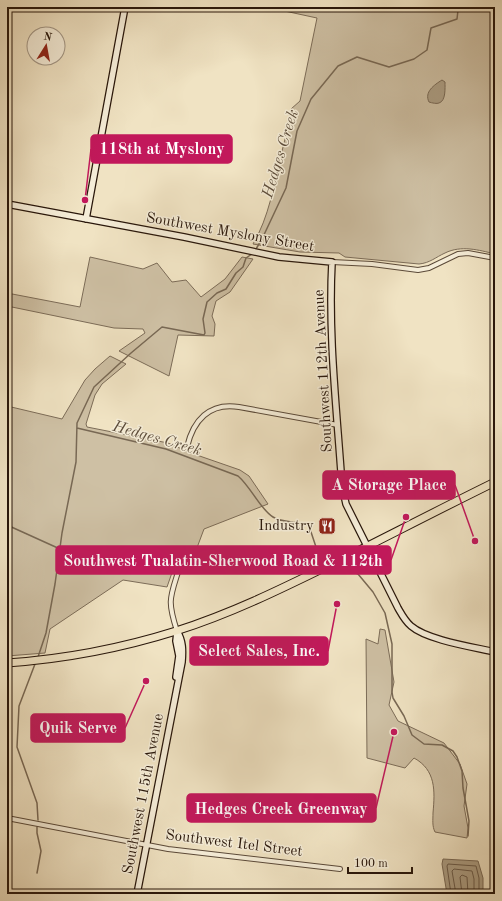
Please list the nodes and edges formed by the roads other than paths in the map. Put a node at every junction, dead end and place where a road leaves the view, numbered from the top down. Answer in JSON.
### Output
{"nodes":[{"id":1,"x":125,"y":7,"type":"edge"},
{"id":2,"x":7,"y":204,"type":"edge"},
{"id":3,"x":86,"y":219,"type":"junction"},
{"id":4,"x":495,"y":258,"type":"edge"},
{"id":5,"x":332,"y":262,"type":"junction"},
{"id":6,"x":338,"y":425,"type":"junction"},
{"id":7,"x":186,"y":447,"type":"dead end"},
{"id":8,"x":495,"y":482,"type":"edge"},
{"id":9,"x":367,"y":546,"type":"junction"},
{"id":10,"x":180,"y":568,"type":"dead end"},
{"id":11,"x":177,"y":631,"type":"junction"},
{"id":12,"x":495,"y":652,"type":"edge"},
{"id":13,"x":7,"y":663,"type":"edge"},
{"id":14,"x":7,"y":818,"type":"edge"},
{"id":15,"x":147,"y":845,"type":"junction"},
{"id":16,"x":340,"y":870,"type":"dead end"},
{"id":17,"x":137,"y":894,"type":"edge"}],
"edges":[{"from":1,"to":3,"type":"street"},
{"from":2,"to":3,"type":"street","name":"Southwest Myslony Street"},
{"from":3,"to":5,"type":"street","name":"Southwest Myslony Street"},
{"from":4,"to":5,"type":"street","name":"Southwest Myslony Street"},
{"from":5,"to":6,"type":"street","name":"Southwest 112th Avenue"},
{"from":6,"to":7,"type":"street"},
{"from":6,"to":9,"type":"street","name":"Southwest 112th Avenue"},
{"from":8,"to":9,"type":"highway"},
{"from":9,"to":11,"type":"highway"},
{"from":9,"to":12,"type":"street","name":"Southwest 112th Avenue"},
{"from":10,"to":11,"type":"street","name":"Southwest 115th Avenue"},
{"from":11,"to":13,"type":"highway"},
{"from":11,"to":15,"type":"street","name":"Southwest 115th Avenue"},
{"from":14,"to":15,"type":"street","name":"Southwest Itel Street"},
{"from":15,"to":16,"type":"street","name":"Southwest Itel Street"},
{"from":15,"to":17,"type":"street","name":"Southwest 115th Avenue"}]}
